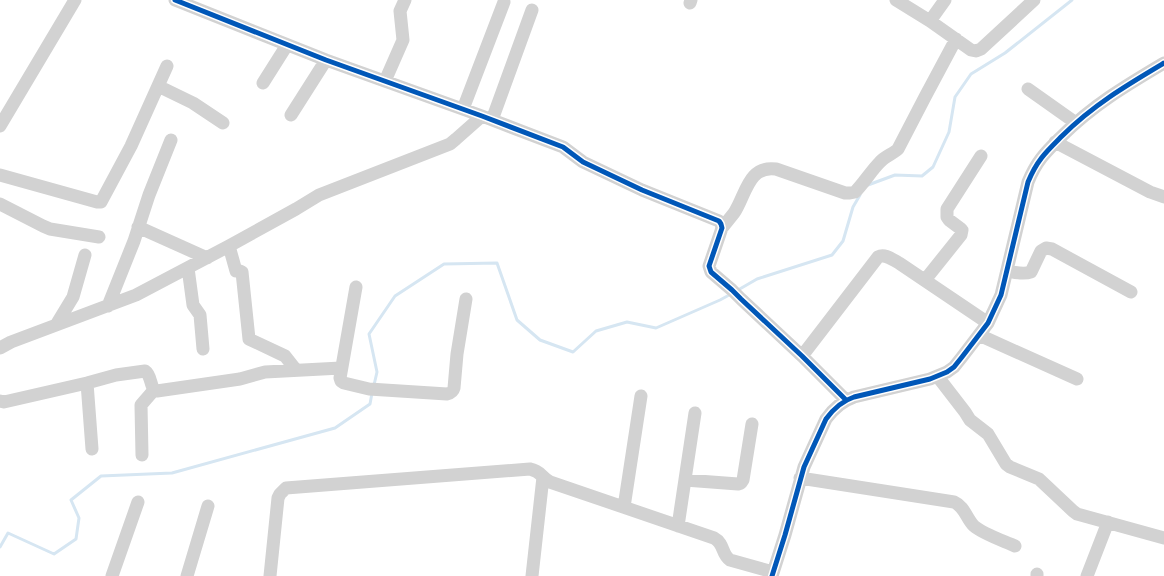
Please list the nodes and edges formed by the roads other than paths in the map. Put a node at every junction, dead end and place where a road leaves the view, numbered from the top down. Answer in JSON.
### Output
{"nodes":[{"id":1,"x":75,"y":0,"type":"edge"},
{"id":2,"x":175,"y":0,"type":"edge"},
{"id":3,"x":405,"y":0,"type":"edge"},
{"id":4,"x":896,"y":0,"type":"edge"},
{"id":5,"x":944,"y":0,"type":"edge"},
{"id":6,"x":504,"y":2,"type":"dead end"},
{"id":7,"x":1026,"y":2,"type":"edge"},
{"id":8,"x":532,"y":10,"type":"dead end"},
{"id":9,"x":930,"y":21,"type":"junction"},
{"id":10,"x":956,"y":40,"type":"junction"},
{"id":11,"x":287,"y":45,"type":"junction"},
{"id":12,"x":326,"y":60,"type":"junction"},
{"id":13,"x":1164,"y":63,"type":"edge"},
{"id":14,"x":167,"y":66,"type":"dead end"},
{"id":15,"x":385,"y":81,"type":"junction"},
{"id":16,"x":263,"y":83,"type":"dead end"},
{"id":17,"x":158,"y":86,"type":"junction"},
{"id":18,"x":1028,"y":89,"type":"dead end"},
{"id":19,"x":464,"y":109,"type":"junction"},
{"id":20,"x":291,"y":115,"type":"dead end"},
{"id":21,"x":487,"y":118,"type":"junction"},
{"id":22,"x":1076,"y":123,"type":"junction"},
{"id":23,"x":223,"y":124,"type":"dead end"},
{"id":24,"x":0,"y":126,"type":"edge"},
{"id":25,"x":171,"y":140,"type":"dead end"},
{"id":26,"x":1055,"y":142,"type":"junction"},
{"id":27,"x":981,"y":156,"type":"dead end"},
{"id":28,"x":0,"y":175,"type":"edge"},
{"id":29,"x":1164,"y":197,"type":"edge"},
{"id":30,"x":0,"y":204,"type":"edge"},
{"id":31,"x":138,"y":227,"type":"junction"},
{"id":32,"x":722,"y":228,"type":"junction"},
{"id":33,"x":99,"y":237,"type":"dead end"},
{"id":34,"x":229,"y":246,"type":"junction"},
{"id":35,"x":86,"y":255,"type":"dead end"},
{"id":36,"x":207,"y":258,"type":"junction"},
{"id":37,"x":188,"y":268,"type":"junction"},
{"id":38,"x":1007,"y":270,"type":"junction"},
{"id":39,"x":925,"y":280,"type":"junction"},
{"id":40,"x":356,"y":287,"type":"dead end"},
{"id":41,"x":1131,"y":292,"type":"dead end"},
{"id":42,"x":466,"y":299,"type":"dead end"},
{"id":43,"x":108,"y":306,"type":"junction"},
{"id":44,"x":988,"y":323,"type":"junction"},
{"id":45,"x":56,"y":325,"type":"junction"},
{"id":46,"x":979,"y":335,"type":"junction"},
{"id":47,"x":0,"y":348,"type":"edge"},
{"id":48,"x":203,"y":349,"type":"dead end"},
{"id":49,"x":802,"y":356,"type":"junction"},
{"id":50,"x":341,"y":368,"type":"junction"},
{"id":51,"x":296,"y":370,"type":"junction"},
{"id":52,"x":938,"y":377,"type":"junction"},
{"id":53,"x":1076,"y":379,"type":"dead end"},
{"id":54,"x":87,"y":383,"type":"junction"},
{"id":55,"x":154,"y":390,"type":"junction"},
{"id":56,"x":641,"y":396,"type":"dead end"},
{"id":57,"x":846,"y":400,"type":"junction"},
{"id":58,"x":0,"y":401,"type":"edge"},
{"id":59,"x":695,"y":413,"type":"dead end"},
{"id":60,"x":752,"y":424,"type":"dead end"},
{"id":61,"x":92,"y":449,"type":"dead end"},
{"id":62,"x":142,"y":455,"type":"dead end"},
{"id":63,"x":543,"y":477,"type":"junction"},
{"id":64,"x":800,"y":478,"type":"junction"},
{"id":65,"x":685,"y":480,"type":"junction"},
{"id":66,"x":138,"y":502,"type":"dead end"},
{"id":67,"x":208,"y":506,"type":"dead end"},
{"id":68,"x":624,"y":507,"type":"junction"},
{"id":69,"x":1108,"y":522,"type":"junction"},
{"id":70,"x":678,"y":526,"type":"junction"},
{"id":71,"x":1164,"y":538,"type":"edge"},
{"id":72,"x":1015,"y":546,"type":"dead end"},
{"id":73,"x":772,"y":574,"type":"edge"},
{"id":74,"x":112,"y":576,"type":"edge"},
{"id":75,"x":187,"y":576,"type":"edge"},
{"id":76,"x":270,"y":576,"type":"edge"},
{"id":77,"x":532,"y":576,"type":"edge"},
{"id":78,"x":1087,"y":576,"type":"edge"}],
"edges":[{"from":1,"to":24,"type":"street"},
{"from":2,"to":11,"type":"street"},
{"from":3,"to":15,"type":"street"},
{"from":4,"to":9,"type":"street"},
{"from":5,"to":9,"type":"street"},
{"from":6,"to":19,"type":"street"},
{"from":7,"to":10,"type":"street"},
{"from":8,"to":21,"type":"street"},
{"from":9,"to":10,"type":"street"},
{"from":10,"to":32,"type":"street"},
{"from":11,"to":12,"type":"street"},
{"from":11,"to":16,"type":"street"},
{"from":12,"to":15,"type":"street"},
{"from":12,"to":20,"type":"street"},
{"from":13,"to":22,"type":"street"},
{"from":14,"to":17,"type":"street"},
{"from":15,"to":19,"type":"street"},
{"from":17,"to":23,"type":"street"},
{"from":17,"to":28,"type":"street"},
{"from":18,"to":22,"type":"street"},
{"from":19,"to":21,"type":"street"},
{"from":21,"to":32,"type":"street"},
{"from":21,"to":34,"type":"street"},
{"from":22,"to":26,"type":"street"},
{"from":25,"to":31,"type":"street"},
{"from":26,"to":29,"type":"street"},
{"from":26,"to":38,"type":"street"},
{"from":27,"to":39,"type":"street"},
{"from":30,"to":33,"type":"street"},
{"from":31,"to":36,"type":"street"},
{"from":31,"to":43,"type":"street"},
{"from":32,"to":49,"type":"street"},
{"from":34,"to":36,"type":"street"},
{"from":34,"to":51,"type":"street"},
{"from":35,"to":45,"type":"street"},
{"from":36,"to":37,"type":"street"},
{"from":37,"to":43,"type":"street"},
{"from":37,"to":48,"type":"street"},
{"from":38,"to":41,"type":"street"},
{"from":38,"to":44,"type":"street"},
{"from":39,"to":44,"type":"street"},
{"from":39,"to":49,"type":"street"},
{"from":40,"to":50,"type":"street"},
{"from":42,"to":50,"type":"street"},
{"from":43,"to":45,"type":"street"},
{"from":44,"to":46,"type":"street"},
{"from":45,"to":47,"type":"street"},
{"from":46,"to":52,"type":"street"},
{"from":46,"to":53,"type":"street"},
{"from":49,"to":57,"type":"street"},
{"from":50,"to":51,"type":"street"},
{"from":51,"to":55,"type":"street"},
{"from":52,"to":57,"type":"street"},
{"from":52,"to":69,"type":"street"},
{"from":54,"to":55,"type":"street"},
{"from":54,"to":58,"type":"street"},
{"from":54,"to":61,"type":"street"},
{"from":55,"to":62,"type":"street"},
{"from":56,"to":68,"type":"street"},
{"from":57,"to":64,"type":"street"},
{"from":59,"to":65,"type":"street"},
{"from":60,"to":65,"type":"street"},
{"from":63,"to":68,"type":"street"},
{"from":63,"to":76,"type":"street"},
{"from":63,"to":77,"type":"street"},
{"from":64,"to":72,"type":"street"},
{"from":64,"to":73,"type":"street"},
{"from":65,"to":70,"type":"street"},
{"from":66,"to":74,"type":"street"},
{"from":67,"to":75,"type":"street"},
{"from":68,"to":70,"type":"street"},
{"from":69,"to":71,"type":"street"},
{"from":69,"to":78,"type":"street"},
{"from":70,"to":73,"type":"street"}]}
